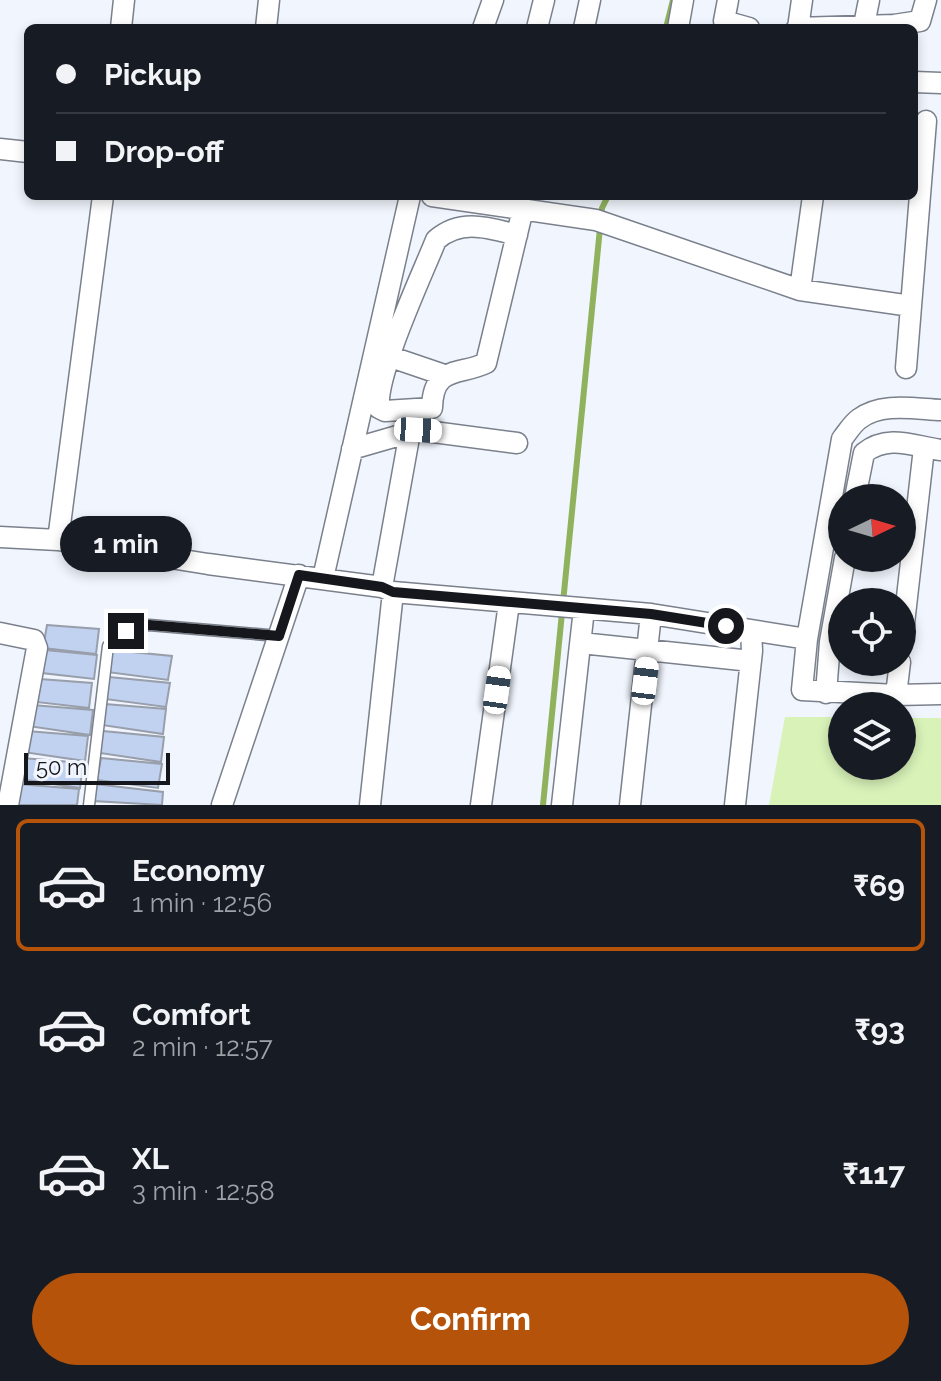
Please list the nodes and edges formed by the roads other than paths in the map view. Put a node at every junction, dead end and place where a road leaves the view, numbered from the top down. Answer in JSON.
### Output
{"nodes":[{"id":1,"x":124,"y":0,"type":"edge"},
{"id":2,"x":269,"y":0,"type":"edge"},
{"id":3,"x":493,"y":0,"type":"edge"},
{"id":4,"x":544,"y":0,"type":"edge"},
{"id":5,"x":590,"y":0,"type":"edge"},
{"id":6,"x":683,"y":0,"type":"edge"},
{"id":7,"x":728,"y":0,"type":"edge"},
{"id":8,"x":802,"y":0,"type":"edge"},
{"id":9,"x":869,"y":0,"type":"edge"},
{"id":10,"x":926,"y":0,"type":"edge"},
{"id":11,"x":121,"y":24,"type":"edge"},
{"id":12,"x":266,"y":24,"type":"edge"},
{"id":13,"x":484,"y":24,"type":"edge"},
{"id":14,"x":538,"y":24,"type":"edge"},
{"id":15,"x":585,"y":24,"type":"edge"},
{"id":16,"x":679,"y":24,"type":"edge"},
{"id":17,"x":735,"y":24,"type":"edge"},
{"id":18,"x":798,"y":24,"type":"edge"},
{"id":19,"x":864,"y":24,"type":"edge"},
{"id":20,"x":907,"y":24,"type":"edge"},
{"id":21,"x":918,"y":82,"type":"edge"},
{"id":22,"x":941,"y":83,"type":"edge"},
{"id":23,"x":926,"y":121,"type":"dead end"},
{"id":24,"x":0,"y":149,"type":"edge"},
{"id":25,"x":24,"y":152,"type":"edge"},
{"id":26,"x":102,"y":200,"type":"edge"},
{"id":27,"x":409,"y":200,"type":"edge"},
{"id":28,"x":460,"y":200,"type":"edge"},
{"id":29,"x":812,"y":200,"type":"edge"},
{"id":30,"x":554,"y":205,"type":"edge"},
{"id":31,"x":523,"y":209,"type":"junction"},
{"id":32,"x":517,"y":235,"type":"junction"},
{"id":33,"x":800,"y":290,"type":"junction"},
{"id":34,"x":911,"y":306,"type":"junction"},
{"id":35,"x":383,"y":362,"type":"junction"},
{"id":36,"x":906,"y":368,"type":"dead end"},
{"id":37,"x":444,"y":375,"type":"junction"},
{"id":38,"x":941,"y":410,"type":"edge"},
{"id":39,"x":410,"y":432,"type":"junction"},
{"id":40,"x":517,"y":443,"type":"dead end"},
{"id":41,"x":352,"y":449,"type":"junction"},
{"id":42,"x":933,"y":449,"type":"edge"},
{"id":43,"x":858,"y":484,"type":"edge"},
{"id":44,"x":0,"y":537,"type":"edge"},
{"id":45,"x":58,"y":540,"type":"junction"},
{"id":46,"x":842,"y":572,"type":"edge"},
{"id":47,"x":299,"y":575,"type":"junction"},
{"id":48,"x":323,"y":578,"type":"junction"},
{"id":49,"x":911,"y":588,"type":"edge"},
{"id":50,"x":388,"y":589,"type":"junction"},
{"id":51,"x":509,"y":603,"type":"junction"},
{"id":52,"x":581,"y":609,"type":"junction"},
{"id":53,"x":651,"y":614,"type":"junction"},
{"id":54,"x":751,"y":630,"type":"junction"},
{"id":55,"x":0,"y":633,"type":"edge"},
{"id":56,"x":279,"y":636,"type":"junction"},
{"id":57,"x":807,"y":639,"type":"junction"},
{"id":58,"x":581,"y":643,"type":"junction"},
{"id":59,"x":648,"y":650,"type":"junction"},
{"id":60,"x":751,"y":661,"type":"junction"},
{"id":61,"x":826,"y":693,"type":"joint"},
{"id":62,"x":941,"y":694,"type":"edge"},
{"id":63,"x":916,"y":695,"type":"edge"},
{"id":64,"x":8,"y":805,"type":"edge"},
{"id":65,"x":89,"y":805,"type":"edge"},
{"id":66,"x":222,"y":805,"type":"edge"},
{"id":67,"x":370,"y":805,"type":"edge"},
{"id":68,"x":481,"y":805,"type":"edge"},
{"id":69,"x":562,"y":805,"type":"edge"},
{"id":70,"x":630,"y":805,"type":"edge"},
{"id":71,"x":735,"y":805,"type":"edge"}],
"edges":[{"from":1,"to":11,"type":"street"},
{"from":2,"to":12,"type":"street"},
{"from":3,"to":13,"type":"street"},
{"from":4,"to":14,"type":"street"},
{"from":5,"to":15,"type":"street"},
{"from":6,"to":16,"type":"street"},
{"from":7,"to":17,"type":"street"},
{"from":8,"to":18,"type":"street"},
{"from":9,"to":19,"type":"street"},
{"from":10,"to":20,"type":"street"},
{"from":21,"to":22,"type":"street"},
{"from":23,"to":34,"type":"street"},
{"from":24,"to":25,"type":"street"},
{"from":26,"to":45,"type":"street"},
{"from":27,"to":35,"type":"street"},
{"from":28,"to":31,"type":"street"},
{"from":29,"to":33,"type":"street"},
{"from":30,"to":31,"type":"street"},
{"from":30,"to":33,"type":"street"},
{"from":31,"to":32,"type":"street"},
{"from":32,"to":35,"type":"street"},
{"from":32,"to":37,"type":"street"},
{"from":33,"to":34,"type":"street"},
{"from":34,"to":36,"type":"street"},
{"from":35,"to":37,"type":"street"},
{"from":35,"to":37,"type":"street"},
{"from":35,"to":41,"type":"street"},
{"from":38,"to":57,"type":"street"},
{"from":39,"to":40,"type":"street"},
{"from":39,"to":41,"type":"street"},
{"from":39,"to":50,"type":"street"},
{"from":41,"to":48,"type":"street"},
{"from":42,"to":43,"type":"street"},
{"from":42,"to":49,"type":"street"},
{"from":44,"to":45,"type":"street"},
{"from":45,"to":47,"type":"street"},
{"from":46,"to":61,"type":"street"},
{"from":47,"to":48,"type":"street"},
{"from":47,"to":56,"type":"street"},
{"from":48,"to":50,"type":"street"},
{"from":50,"to":51,"type":"street"},
{"from":50,"to":67,"type":"street"},
{"from":51,"to":52,"type":"street"},
{"from":51,"to":68,"type":"street"},
{"from":52,"to":53,"type":"street"},
{"from":52,"to":58,"type":"street"},
{"from":53,"to":54,"type":"street"},
{"from":53,"to":59,"type":"street"},
{"from":54,"to":57,"type":"street"},
{"from":54,"to":60,"type":"street"},
{"from":55,"to":64,"type":"street"},
{"from":56,"to":65,"type":"lane"},
{"from":56,"to":66,"type":"street"},
{"from":57,"to":61,"type":"street"},
{"from":58,"to":59,"type":"street"},
{"from":58,"to":69,"type":"street"},
{"from":59,"to":60,"type":"street"},
{"from":59,"to":70,"type":"street"},
{"from":60,"to":71,"type":"street"},
{"from":62,"to":63,"type":"street"}]}
